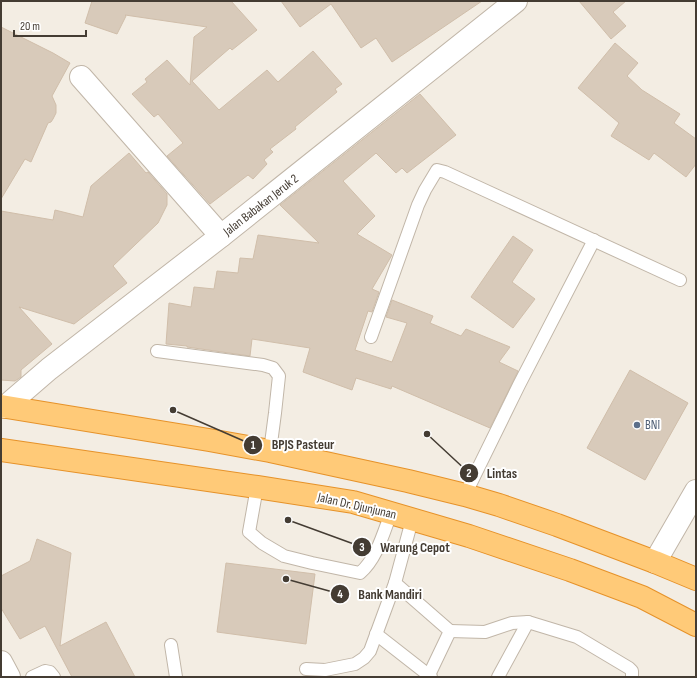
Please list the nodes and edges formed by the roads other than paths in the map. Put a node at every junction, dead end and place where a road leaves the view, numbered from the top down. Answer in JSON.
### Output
{"nodes":[{"id":1,"x":516,"y":1,"type":"edge"},
{"id":2,"x":81,"y":77,"type":"dead end"},
{"id":3,"x":221,"y":236,"type":"junction"},
{"id":4,"x":594,"y":240,"type":"junction"},
{"id":5,"x":680,"y":280,"type":"dead end"},
{"id":6,"x":371,"y":337,"type":"dead end"},
{"id":7,"x":157,"y":351,"type":"dead end"},
{"id":8,"x":3,"y":407,"type":"edge"},
{"id":9,"x":1,"y":450,"type":"edge"},
{"id":10,"x":270,"y":451,"type":"junction"},
{"id":11,"x":257,"y":487,"type":"junction"},
{"id":12,"x":696,"y":491,"type":"edge"},
{"id":13,"x":465,"y":495,"type":"junction"},
{"id":14,"x":391,"y":513,"type":"junction"},
{"id":15,"x":412,"y":520,"type":"junction"},
{"id":16,"x":655,"y":562,"type":"junction"},
{"id":17,"x":696,"y":579,"type":"edge"},
{"id":18,"x":395,"y":583,"type":"junction"},
{"id":19,"x":528,"y":622,"type":"junction"},
{"id":20,"x":696,"y":625,"type":"edge"},
{"id":21,"x":450,"y":631,"type":"junction"},
{"id":22,"x":376,"y":634,"type":"junction"},
{"id":23,"x":172,"y":645,"type":"dead end"},
{"id":24,"x":1,"y":662,"type":"edge"},
{"id":25,"x":306,"y":669,"type":"dead end"},
{"id":26,"x":430,"y":676,"type":"edge"},
{"id":27,"x":9,"y":677,"type":"edge"},
{"id":28,"x":32,"y":677,"type":"edge"},
{"id":29,"x":54,"y":677,"type":"edge"},
{"id":30,"x":176,"y":677,"type":"edge"},
{"id":31,"x":498,"y":677,"type":"edge"},
{"id":32,"x":632,"y":677,"type":"edge"}],
"edges":[{"from":1,"to":3,"type":"street","name":"Jalan Babakan Jeruk 2"},
{"from":2,"to":3,"type":"street"},
{"from":3,"to":8,"type":"street","name":"Jalan Babakan Jeruk 2"},
{"from":4,"to":5,"type":"lane"},
{"from":4,"to":6,"type":"lane"},
{"from":4,"to":13,"type":"lane"},
{"from":7,"to":10,"type":"lane"},
{"from":8,"to":10,"type":"highway"},
{"from":9,"to":11,"type":"highway","name":"Jalan Dr. Djunjunan"},
{"from":10,"to":13,"type":"highway"},
{"from":11,"to":14,"type":"highway","name":"Jalan Dr. Djunjunan"},
{"from":11,"to":14,"type":"lane"},
{"from":12,"to":16,"type":"street"},
{"from":13,"to":16,"type":"highway"},
{"from":14,"to":15,"type":"highway","name":"Jalan Dr. Djunjunan"},
{"from":15,"to":18,"type":"lane"},
{"from":15,"to":20,"type":"highway","name":"Jalan Dr. Djunjunan"},
{"from":16,"to":17,"type":"highway"},
{"from":18,"to":21,"type":"lane"},
{"from":18,"to":22,"type":"lane"},
{"from":19,"to":21,"type":"lane"},
{"from":19,"to":31,"type":"lane"},
{"from":19,"to":32,"type":"lane"},
{"from":21,"to":26,"type":"lane"},
{"from":22,"to":25,"type":"lane"},
{"from":22,"to":26,"type":"lane"},
{"from":23,"to":30,"type":"lane"},
{"from":24,"to":27,"type":"street"},
{"from":28,"to":29,"type":"lane"}]}
